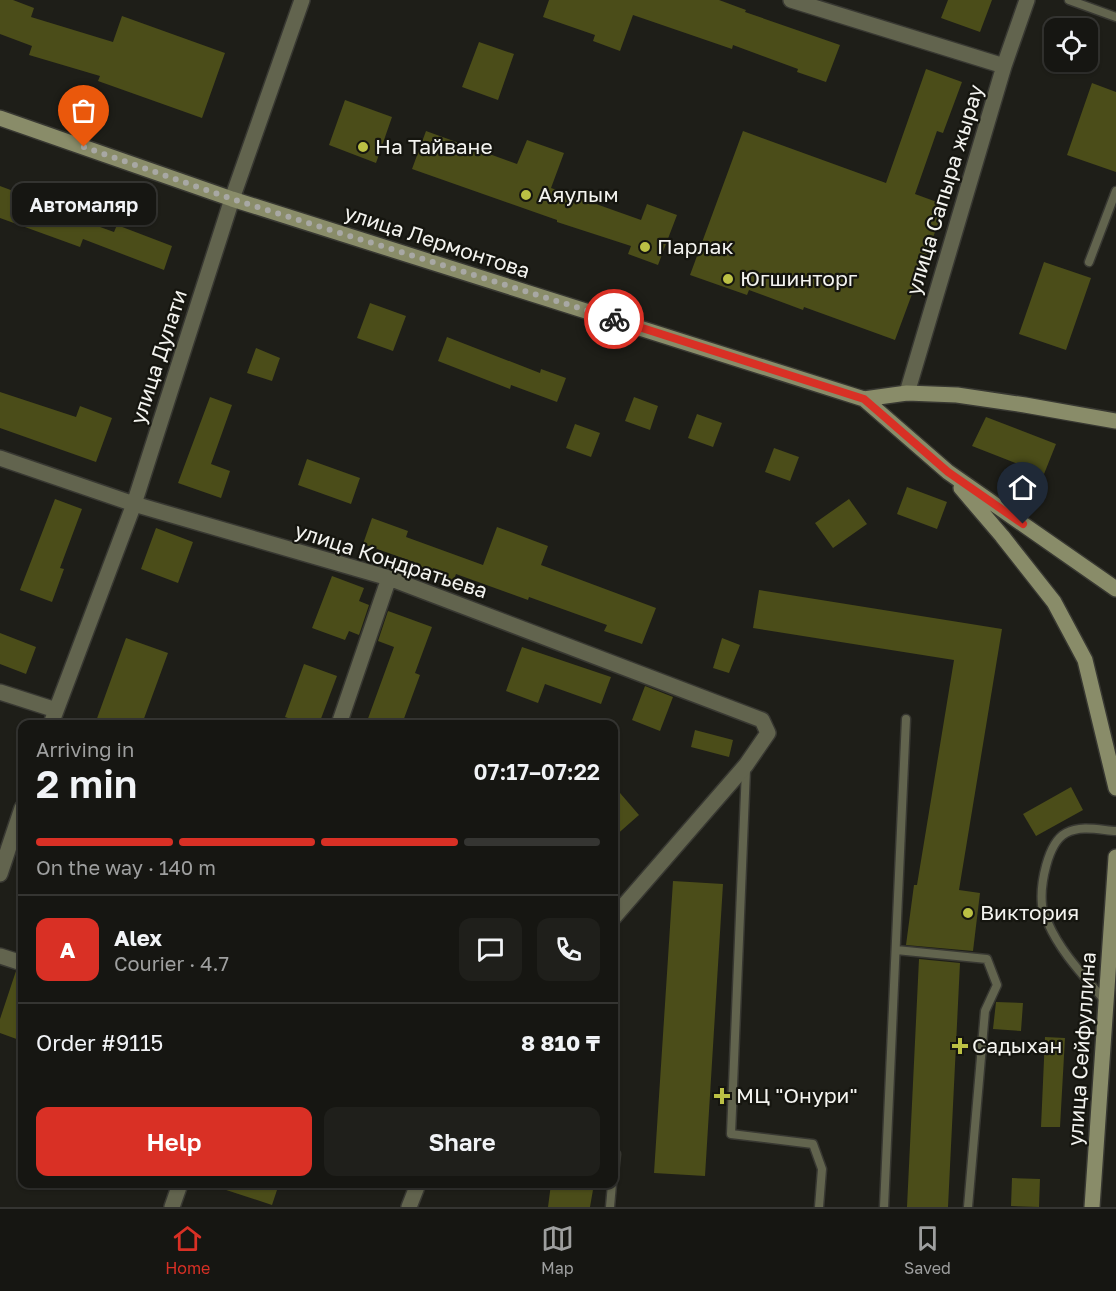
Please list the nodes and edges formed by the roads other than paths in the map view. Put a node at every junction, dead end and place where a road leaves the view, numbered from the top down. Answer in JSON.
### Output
{"nodes":[{"id":1,"x":302,"y":0,"type":"edge"},
{"id":2,"x":791,"y":0,"type":"edge"},
{"id":3,"x":1027,"y":0,"type":"edge"},
{"id":4,"x":1069,"y":0,"type":"edge"},
{"id":5,"x":1080,"y":2,"type":"edge"},
{"id":6,"x":1116,"y":18,"type":"edge"},
{"id":7,"x":1004,"y":66,"type":"junction"},
{"id":8,"x":0,"y":118,"type":"edge"},
{"id":9,"x":1116,"y":191,"type":"edge"},
{"id":10,"x":232,"y":199,"type":"junction"},
{"id":11,"x":1089,"y":262,"type":"dead end"},
{"id":12,"x":907,"y":393,"type":"junction"},
{"id":13,"x":864,"y":399,"type":"junction"},
{"id":14,"x":1116,"y":421,"type":"edge"},
{"id":15,"x":0,"y":458,"type":"edge"},
{"id":16,"x":948,"y":472,"type":"junction"},
{"id":17,"x":134,"y":504,"type":"junction"},
{"id":18,"x":389,"y":578,"type":"junction"},
{"id":19,"x":1116,"y":589,"type":"edge"},
{"id":20,"x":0,"y":692,"type":"edge"},
{"id":21,"x":54,"y":717,"type":"edge"},
{"id":22,"x":906,"y":719,"type":"dead end"},
{"id":23,"x":340,"y":720,"type":"edge"},
{"id":24,"x":746,"y":765,"type":"junction"},
{"id":25,"x":1116,"y":788,"type":"edge"},
{"id":26,"x":18,"y":820,"type":"edge"},
{"id":27,"x":1116,"y":831,"type":"edge"},
{"id":28,"x":1116,"y":857,"type":"edge"},
{"id":29,"x":0,"y":874,"type":"edge"},
{"id":30,"x":618,"y":912,"type":"edge"},
{"id":31,"x":896,"y":950,"type":"junction"},
{"id":32,"x":0,"y":956,"type":"edge"},
{"id":33,"x":18,"y":962,"type":"edge"},
{"id":34,"x":1106,"y":1002,"type":"junction"},
{"id":35,"x":179,"y":1188,"type":"edge"},
{"id":36,"x":416,"y":1188,"type":"edge"},
{"id":37,"x":612,"y":1188,"type":"edge"},
{"id":38,"x":172,"y":1207,"type":"edge"},
{"id":39,"x":409,"y":1207,"type":"edge"},
{"id":40,"x":610,"y":1207,"type":"edge"},
{"id":41,"x":819,"y":1207,"type":"edge"},
{"id":42,"x":884,"y":1207,"type":"edge"},
{"id":43,"x":968,"y":1207,"type":"edge"},
{"id":44,"x":1092,"y":1207,"type":"edge"}],
"edges":[{"from":1,"to":10,"type":"street","name":"улица Дулати"},
{"from":2,"to":7,"type":"street"},
{"from":3,"to":7,"type":"street","name":"улица Сапыра жырау"},
{"from":4,"to":5,"type":"lane"},
{"from":5,"to":6,"type":"lane"},
{"from":7,"to":12,"type":"street","name":"улица Сапыра жырау"},
{"from":8,"to":10,"type":"main road","name":"улица Лермонтова"},
{"from":9,"to":11,"type":"lane"},
{"from":10,"to":13,"type":"main road","name":"улица Лермонтова"},
{"from":10,"to":17,"type":"street","name":"улица Дулати"},
{"from":12,"to":13,"type":"main road"},
{"from":12,"to":14,"type":"main road"},
{"from":13,"to":16,"type":"main road"},
{"from":15,"to":17,"type":"street","name":"улица Кондратьева"},
{"from":16,"to":19,"type":"main road"},
{"from":16,"to":25,"type":"main road"},
{"from":17,"to":18,"type":"street","name":"улица Кондратьева"},
{"from":17,"to":21,"type":"street","name":"улица Дулати"},
{"from":18,"to":23,"type":"street"},
{"from":18,"to":24,"type":"street","name":"улица Кондратьева"},
{"from":20,"to":21,"type":"street"},
{"from":22,"to":31,"type":"lane"},
{"from":24,"to":30,"type":"street"},
{"from":24,"to":41,"type":"lane"},
{"from":26,"to":29,"type":"street"},
{"from":27,"to":34,"type":"lane"},
{"from":28,"to":34,"type":"main road","name":"улица Сейфуллина"},
{"from":31,"to":42,"type":"lane"},
{"from":31,"to":43,"type":"lane"},
{"from":32,"to":33,"type":"street"},
{"from":34,"to":44,"type":"main road","name":"улица Сейфуллина"},
{"from":35,"to":38,"type":"street"},
{"from":36,"to":39,"type":"street"},
{"from":37,"to":40,"type":"lane"}]}
